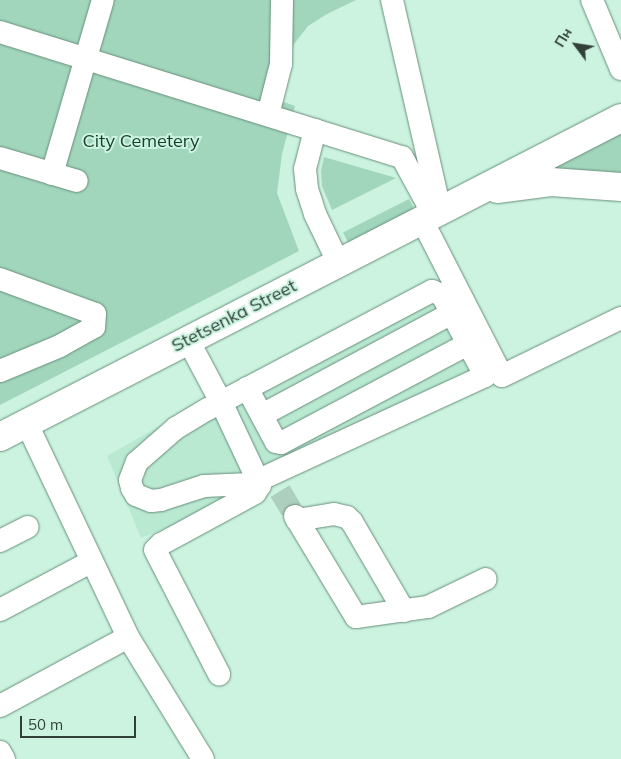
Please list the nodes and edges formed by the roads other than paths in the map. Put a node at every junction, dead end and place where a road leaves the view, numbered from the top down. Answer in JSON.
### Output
{"nodes":[{"id":1,"x":103,"y":0,"type":"edge"},
{"id":2,"x":282,"y":0,"type":"edge"},
{"id":3,"x":392,"y":0,"type":"edge"},
{"id":4,"x":592,"y":0,"type":"edge"},
{"id":5,"x":0,"y":32,"type":"edge"},
{"id":6,"x":86,"y":59,"type":"junction"},
{"id":7,"x":621,"y":69,"type":"edge"},
{"id":8,"x":268,"y":115,"type":"junction"},
{"id":9,"x":621,"y":118,"type":"edge"},
{"id":10,"x":315,"y":130,"type":"junction"},
{"id":11,"x":0,"y":158,"type":"edge"},
{"id":12,"x":52,"y":174,"type":"junction"},
{"id":13,"x":78,"y":181,"type":"dead end"},
{"id":14,"x":621,"y":187,"type":"edge"},
{"id":15,"x":468,"y":195,"type":"junction"},
{"id":16,"x":432,"y":215,"type":"junction"},
{"id":17,"x":338,"y":262,"type":"junction"},
{"id":18,"x":0,"y":279,"type":"edge"},
{"id":19,"x":452,"y":313,"type":"junction"},
{"id":20,"x":621,"y":318,"type":"edge"},
{"id":21,"x":188,"y":340,"type":"junction"},
{"id":22,"x":476,"y":348,"type":"junction"},
{"id":23,"x":0,"y":371,"type":"edge"},
{"id":24,"x":247,"y":388,"type":"junction"},
{"id":25,"x":221,"y":402,"type":"junction"},
{"id":26,"x":262,"y":415,"type":"junction"},
{"id":27,"x":27,"y":424,"type":"junction"},
{"id":28,"x":0,"y":437,"type":"edge"},
{"id":29,"x":270,"y":482,"type":"junction"},
{"id":30,"x":28,"y":528,"type":"dead end"},
{"id":31,"x":0,"y":541,"type":"edge"},
{"id":32,"x":92,"y":561,"type":"junction"},
{"id":33,"x":486,"y":579,"type":"dead end"},
{"id":34,"x":0,"y":610,"type":"edge"},
{"id":35,"x":404,"y":611,"type":"junction"},
{"id":36,"x":128,"y":637,"type":"junction"},
{"id":37,"x":219,"y":674,"type":"dead end"},
{"id":38,"x":0,"y":706,"type":"edge"},
{"id":39,"x":0,"y":752,"type":"edge"},
{"id":40,"x":4,"y":759,"type":"edge"},
{"id":41,"x":203,"y":759,"type":"edge"}],
"edges":[{"from":1,"to":6,"type":"street"},
{"from":2,"to":8,"type":"street"},
{"from":3,"to":16,"type":"street"},
{"from":4,"to":7,"type":"street"},
{"from":5,"to":6,"type":"street"},
{"from":6,"to":8,"type":"street"},
{"from":6,"to":12,"type":"street"},
{"from":8,"to":10,"type":"street"},
{"from":9,"to":15,"type":"main road","name":"Stetsenka Street"},
{"from":10,"to":16,"type":"street"},
{"from":10,"to":17,"type":"street"},
{"from":11,"to":12,"type":"street"},
{"from":12,"to":13,"type":"street"},
{"from":14,"to":15,"type":"main road","name":"Stetsenka Street"},
{"from":15,"to":16,"type":"main road","name":"Stetsenka Street"},
{"from":16,"to":17,"type":"main road","name":"Stetsenka Street"},
{"from":16,"to":22,"type":"street"},
{"from":17,"to":21,"type":"main road","name":"Stetsenka Street"},
{"from":18,"to":23,"type":"street"},
{"from":19,"to":22,"type":"street"},
{"from":19,"to":24,"type":"street"},
{"from":19,"to":26,"type":"street"},
{"from":20,"to":22,"type":"street"},
{"from":21,"to":25,"type":"street"},
{"from":21,"to":27,"type":"main road","name":"Stetsenka Street"},
{"from":22,"to":26,"type":"street"},
{"from":22,"to":29,"type":"street"},
{"from":24,"to":25,"type":"street"},
{"from":24,"to":26,"type":"street"},
{"from":25,"to":29,"type":"street"},
{"from":25,"to":29,"type":"street"},
{"from":27,"to":28,"type":"main road","name":"Stetsenka Street"},
{"from":27,"to":32,"type":"street"},
{"from":29,"to":37,"type":"street"},
{"from":30,"to":31,"type":"street"},
{"from":32,"to":34,"type":"street"},
{"from":32,"to":36,"type":"street"},
{"from":33,"to":35,"type":"street"},
{"from":35,"to":35,"type":"street"},
{"from":36,"to":38,"type":"street"},
{"from":36,"to":41,"type":"street"},
{"from":39,"to":40,"type":"street"}]}
